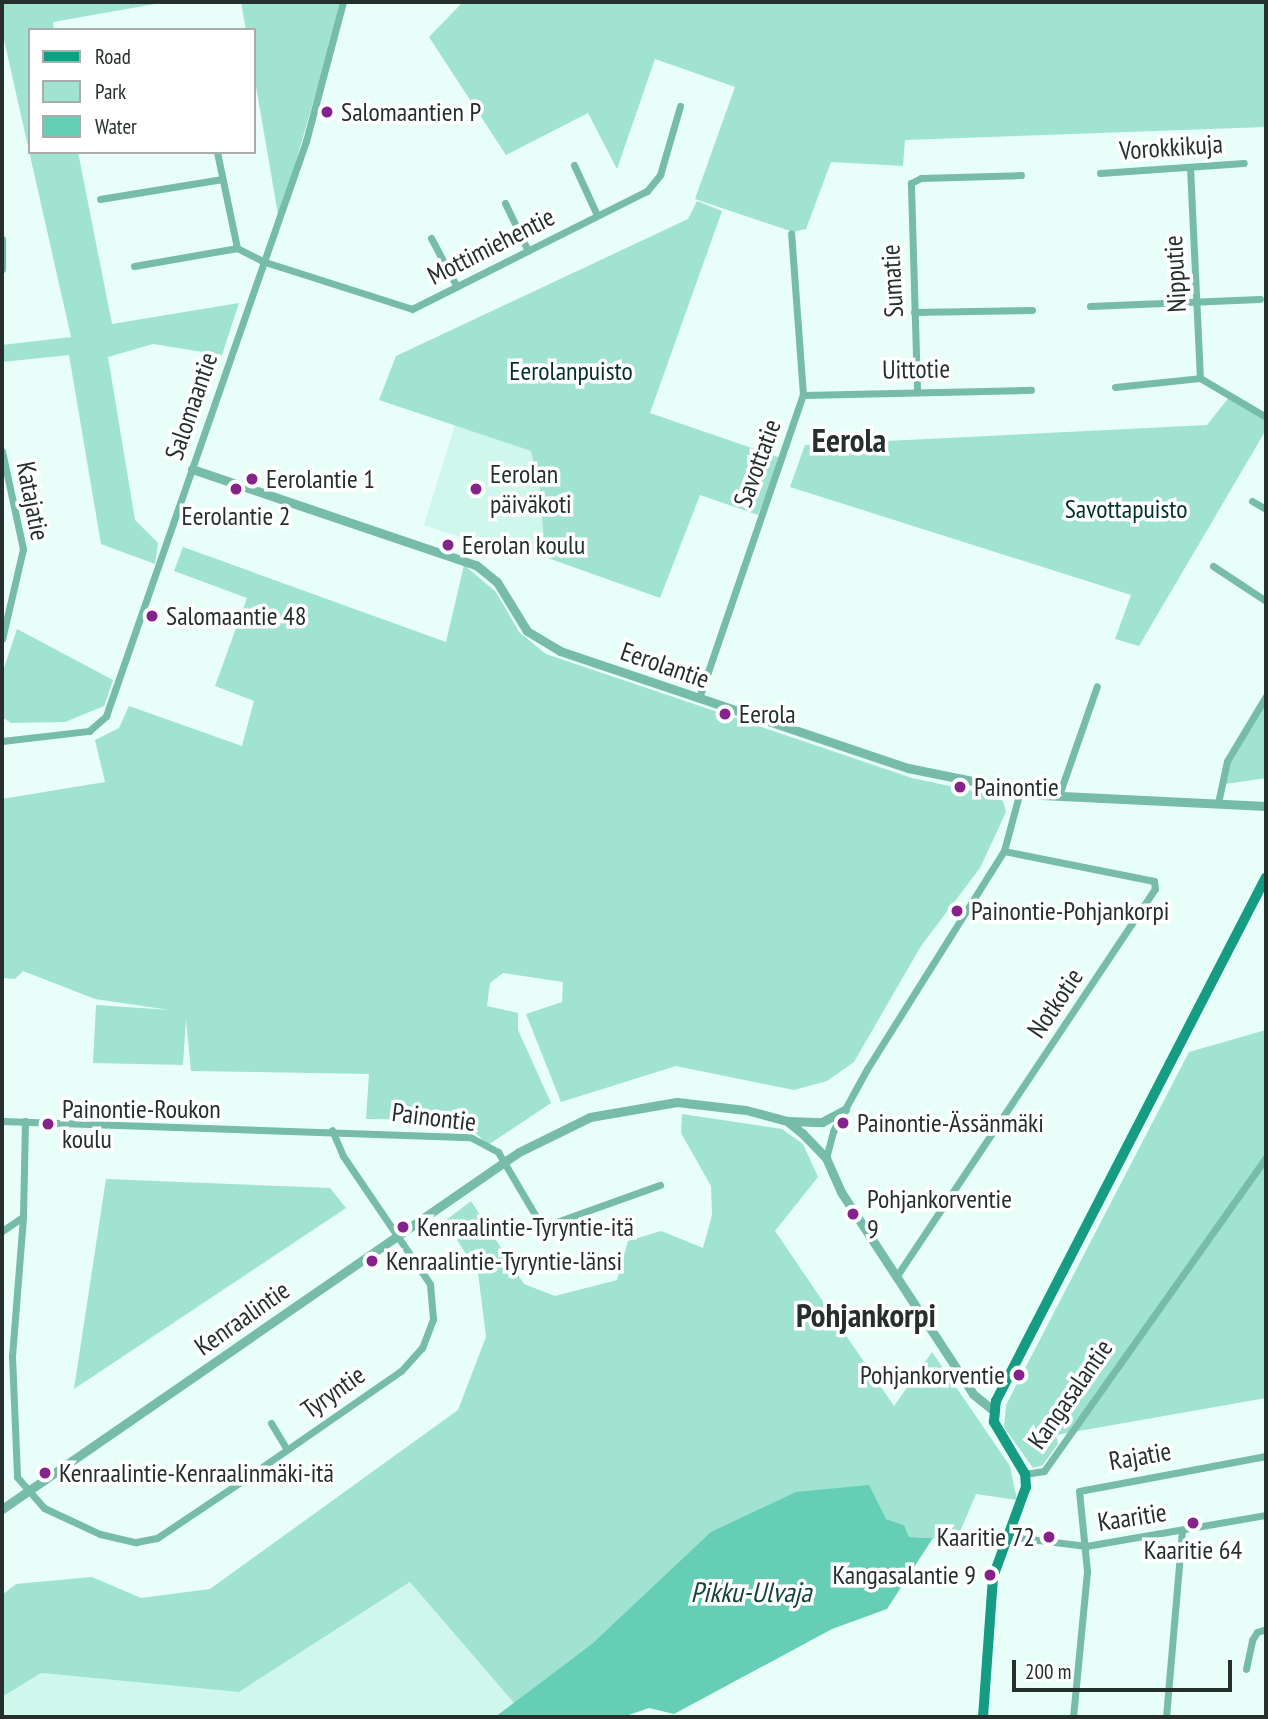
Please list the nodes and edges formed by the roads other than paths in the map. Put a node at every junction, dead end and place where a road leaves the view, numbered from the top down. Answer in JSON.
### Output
{"nodes":[{"id":1,"x":343,"y":2,"type":"edge"},
{"id":2,"x":680,"y":106,"type":"dead end"},
{"id":3,"x":217,"y":154,"type":"edge"},
{"id":4,"x":1244,"y":163,"type":"dead end"},
{"id":5,"x":575,"y":165,"type":"dead end"},
{"id":6,"x":1190,"y":167,"type":"junction"},
{"id":7,"x":1100,"y":173,"type":"dead end"},
{"id":8,"x":1021,"y":175,"type":"dead end"},
{"id":9,"x":222,"y":179,"type":"junction"},
{"id":10,"x":100,"y":199,"type":"dead end"},
{"id":11,"x":505,"y":203,"type":"dead end"},
{"id":12,"x":597,"y":215,"type":"junction"},
{"id":13,"x":791,"y":233,"type":"dead end"},
{"id":14,"x":2,"y":239,"type":"edge"},
{"id":15,"x":431,"y":239,"type":"dead end"},
{"id":16,"x":237,"y":248,"type":"junction"},
{"id":17,"x":528,"y":251,"type":"junction"},
{"id":18,"x":262,"y":261,"type":"junction"},
{"id":19,"x":134,"y":266,"type":"dead end"},
{"id":20,"x":3,"y":268,"type":"edge"},
{"id":21,"x":457,"y":286,"type":"junction"},
{"id":22,"x":1260,"y":299,"type":"dead end"},
{"id":23,"x":1198,"y":301,"type":"junction"},
{"id":24,"x":1090,"y":306,"type":"dead end"},
{"id":25,"x":1032,"y":310,"type":"dead end"},
{"id":26,"x":914,"y":312,"type":"junction"},
{"id":27,"x":1200,"y":378,"type":"junction"},
{"id":28,"x":1115,"y":387,"type":"dead end"},
{"id":29,"x":917,"y":389,"type":"junction"},
{"id":30,"x":1031,"y":390,"type":"dead end"},
{"id":31,"x":803,"y":395,"type":"junction"},
{"id":32,"x":1266,"y":417,"type":"edge"},
{"id":33,"x":2,"y":451,"type":"edge"},
{"id":34,"x":192,"y":469,"type":"junction"},
{"id":35,"x":1252,"y":501,"type":"dead end"},
{"id":36,"x":1266,"y":509,"type":"edge"},
{"id":37,"x":1213,"y":566,"type":"dead end"},
{"id":38,"x":1266,"y":601,"type":"edge"},
{"id":39,"x":2,"y":639,"type":"edge"},
{"id":40,"x":1097,"y":686,"type":"dead end"},
{"id":41,"x":1266,"y":696,"type":"edge"},
{"id":42,"x":699,"y":698,"type":"junction"},
{"id":43,"x":2,"y":741,"type":"edge"},
{"id":44,"x":1020,"y":791,"type":"junction"},
{"id":45,"x":1059,"y":795,"type":"junction"},
{"id":46,"x":1218,"y":803,"type":"junction"},
{"id":47,"x":1266,"y":806,"type":"edge"},
{"id":48,"x":1003,"y":851,"type":"junction"},
{"id":49,"x":1266,"y":877,"type":"edge"},
{"id":50,"x":845,"y":1110,"type":"junction"},
{"id":51,"x":2,"y":1121,"type":"edge"},
{"id":52,"x":25,"y":1121,"type":"junction"},
{"id":53,"x":787,"y":1121,"type":"junction"},
{"id":54,"x":332,"y":1130,"type":"junction"},
{"id":55,"x":826,"y":1158,"type":"junction"},
{"id":56,"x":1266,"y":1158,"type":"edge"},
{"id":57,"x":506,"y":1161,"type":"junction"},
{"id":58,"x":660,"y":1185,"type":"dead end"},
{"id":59,"x":23,"y":1217,"type":"junction"},
{"id":60,"x":2,"y":1231,"type":"edge"},
{"id":61,"x":397,"y":1236,"type":"junction"},
{"id":62,"x":898,"y":1274,"type":"junction"},
{"id":63,"x":12,"y":1356,"type":"junction"},
{"id":64,"x":2,"y":1363,"type":"edge"},
{"id":65,"x":994,"y":1411,"type":"junction"},
{"id":66,"x":271,"y":1423,"type":"dead end"},
{"id":67,"x":287,"y":1450,"type":"junction"},
{"id":68,"x":1266,"y":1456,"type":"edge"},
{"id":69,"x":1025,"y":1474,"type":"junction"},
{"id":70,"x":26,"y":1492,"type":"junction"},
{"id":71,"x":2,"y":1509,"type":"edge"},
{"id":72,"x":1266,"y":1516,"type":"edge"},
{"id":73,"x":1181,"y":1530,"type":"junction"},
{"id":74,"x":1005,"y":1536,"type":"junction"},
{"id":75,"x":1086,"y":1546,"type":"junction"},
{"id":76,"x":1266,"y":1629,"type":"edge"},
{"id":77,"x":1246,"y":1670,"type":"dead end"},
{"id":78,"x":983,"y":1717,"type":"edge"},
{"id":79,"x":1073,"y":1717,"type":"edge"},
{"id":80,"x":1166,"y":1717,"type":"edge"}],
"edges":[{"from":1,"to":18,"type":"street","name":"Salomaantie"},
{"from":2,"to":12,"type":"street","name":"Mottimiehentie"},
{"from":3,"to":9,"type":"street"},
{"from":4,"to":6,"type":"street","name":"Vorokkikuja"},
{"from":5,"to":12,"type":"street"},
{"from":6,"to":7,"type":"street","name":"Vorokkikuja"},
{"from":6,"to":23,"type":"street","name":"Nipputie"},
{"from":8,"to":26,"type":"street","name":"Sumatie"},
{"from":9,"to":10,"type":"street"},
{"from":9,"to":16,"type":"street"},
{"from":11,"to":17,"type":"street"},
{"from":12,"to":17,"type":"street","name":"Mottimiehentie"},
{"from":13,"to":31,"type":"street","name":"Savottatie"},
{"from":14,"to":20,"type":"street"},
{"from":15,"to":21,"type":"street"},
{"from":16,"to":18,"type":"street","name":"Mottimiehentie"},
{"from":16,"to":19,"type":"street"},
{"from":17,"to":21,"type":"street","name":"Mottimiehentie"},
{"from":18,"to":21,"type":"street","name":"Mottimiehentie"},
{"from":18,"to":34,"type":"street","name":"Salomaantie"},
{"from":22,"to":23,"type":"street"},
{"from":23,"to":24,"type":"street"},
{"from":23,"to":27,"type":"street","name":"Nipputie"},
{"from":25,"to":26,"type":"street"},
{"from":26,"to":29,"type":"street","name":"Sumatie"},
{"from":27,"to":28,"type":"street"},
{"from":27,"to":32,"type":"street"},
{"from":29,"to":30,"type":"street","name":"Uittotie"},
{"from":29,"to":31,"type":"street","name":"Uittotie"},
{"from":31,"to":42,"type":"street","name":"Savottatie"},
{"from":33,"to":39,"type":"street","name":"Katajatie"},
{"from":34,"to":42,"type":"street","name":"Eerolantie"},
{"from":34,"to":43,"type":"street","name":"Salomaantie"},
{"from":35,"to":36,"type":"street"},
{"from":37,"to":38,"type":"street"},
{"from":40,"to":45,"type":"street"},
{"from":41,"to":46,"type":"street"},
{"from":42,"to":44,"type":"street","name":"Eerolantie"},
{"from":44,"to":45,"type":"street","name":"Eerolantie"},
{"from":44,"to":48,"type":"street"},
{"from":45,"to":46,"type":"street","name":"Eerolantie"},
{"from":46,"to":47,"type":"street"},
{"from":48,"to":50,"type":"street"},
{"from":48,"to":62,"type":"street","name":"Notkotie"},
{"from":49,"to":65,"type":"main road","name":"Kangasalantie"},
{"from":50,"to":53,"type":"street"},
{"from":50,"to":55,"type":"street"},
{"from":51,"to":52,"type":"street","name":"Painontie"},
{"from":52,"to":54,"type":"street","name":"Painontie"},
{"from":52,"to":59,"type":"street"},
{"from":53,"to":55,"type":"street"},
{"from":53,"to":57,"type":"street"},
{"from":54,"to":57,"type":"street","name":"Painontie"},
{"from":54,"to":61,"type":"street","name":"Tyryntie"},
{"from":55,"to":62,"type":"street"},
{"from":56,"to":69,"type":"street","name":"Kangasalantie"},
{"from":57,"to":58,"type":"street"},
{"from":57,"to":61,"type":"street","name":"Kenraalintie"},
{"from":59,"to":60,"type":"street"},
{"from":59,"to":63,"type":"street"},
{"from":61,"to":67,"type":"street","name":"Tyryntie"},
{"from":61,"to":70,"type":"street","name":"Kenraalintie"},
{"from":62,"to":65,"type":"street"},
{"from":63,"to":64,"type":"street"},
{"from":63,"to":70,"type":"street"},
{"from":65,"to":69,"type":"main road"},
{"from":66,"to":67,"type":"street"},
{"from":67,"to":70,"type":"street","name":"Tyryntie"},
{"from":68,"to":75,"type":"street","name":"Rajatie"},
{"from":69,"to":74,"type":"main road","name":"Kangasalantie"},
{"from":70,"to":71,"type":"street","name":"Kenraalintie"},
{"from":72,"to":73,"type":"street","name":"Kaaritie"},
{"from":73,"to":75,"type":"street","name":"Kaaritie"},
{"from":73,"to":80,"type":"street"},
{"from":74,"to":75,"type":"street","name":"Kaaritie"},
{"from":74,"to":78,"type":"main road","name":"Kangasalantie"},
{"from":75,"to":79,"type":"street"},
{"from":76,"to":77,"type":"street"}]}
